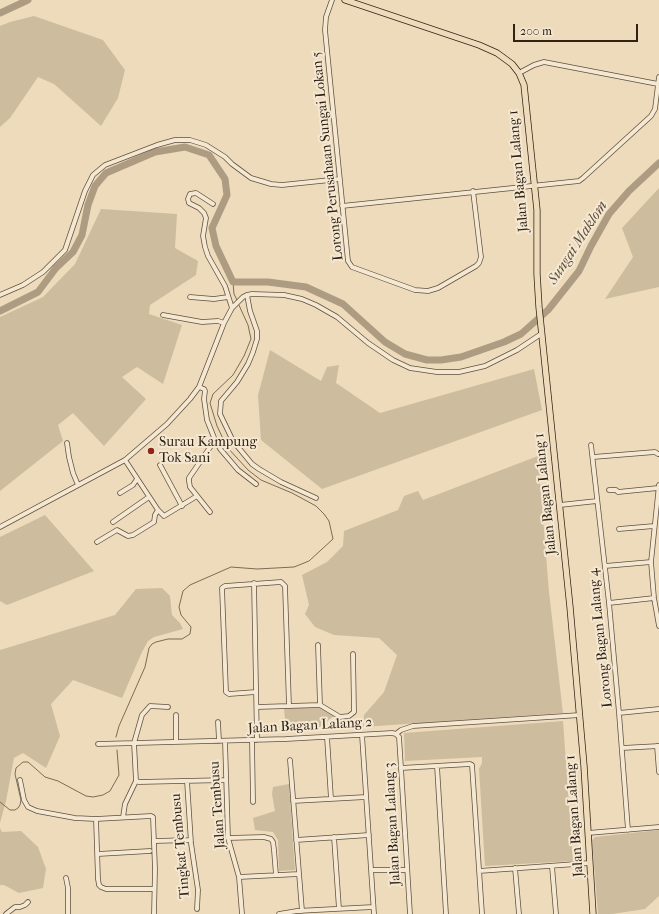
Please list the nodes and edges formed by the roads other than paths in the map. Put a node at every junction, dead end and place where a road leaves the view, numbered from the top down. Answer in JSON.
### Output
{"nodes":[{"id":1,"x":332,"y":0,"type":"edge"},
{"id":2,"x":345,"y":0,"type":"edge"},
{"id":3,"x":519,"y":73,"type":"junction"},
{"id":4,"x":659,"y":77,"type":"edge"},
{"id":5,"x":658,"y":84,"type":"junction"},
{"id":6,"x":340,"y":178,"type":"junction"},
{"id":7,"x":534,"y":185,"type":"junction"},
{"id":8,"x":473,"y":191,"type":"junction"},
{"id":9,"x":213,"y":204,"type":"dead end"},
{"id":10,"x":342,"y":206,"type":"junction"},
{"id":11,"x":0,"y":295,"type":"edge"},
{"id":12,"x":245,"y":296,"type":"junction"},
{"id":13,"x":190,"y":297,"type":"dead end"},
{"id":14,"x":228,"y":297,"type":"junction"},
{"id":15,"x":232,"y":308,"type":"junction"},
{"id":16,"x":163,"y":315,"type":"dead end"},
{"id":17,"x":224,"y":323,"type":"junction"},
{"id":18,"x":541,"y":333,"type":"junction"},
{"id":19,"x":199,"y":387,"type":"junction"},
{"id":20,"x":215,"y":440,"type":"junction"},
{"id":21,"x":67,"y":443,"type":"dead end"},
{"id":22,"x":591,"y":445,"type":"dead end"},
{"id":23,"x":659,"y":454,"type":"edge"},
{"id":24,"x":593,"y":457,"type":"junction"},
{"id":25,"x":125,"y":460,"type":"junction"},
{"id":26,"x":160,"y":465,"type":"dead end"},
{"id":27,"x":137,"y":479,"type":"junction"},
{"id":28,"x":256,"y":484,"type":"dead end"},
{"id":29,"x":78,"y":485,"type":"junction"},
{"id":30,"x":659,"y":485,"type":"edge"},
{"id":31,"x":658,"y":488,"type":"edge"},
{"id":32,"x":609,"y":490,"type":"dead end"},
{"id":33,"x":120,"y":493,"type":"dead end"},
{"id":34,"x":197,"y":496,"type":"junction"},
{"id":35,"x":149,"y":497,"type":"junction"},
{"id":36,"x":316,"y":498,"type":"dead end"},
{"id":37,"x":597,"y":501,"type":"junction"},
{"id":38,"x":560,"y":505,"type":"junction"},
{"id":39,"x":182,"y":506,"type":"junction"},
{"id":40,"x":158,"y":510,"type":"junction"},
{"id":41,"x":210,"y":512,"type":"dead end"},
{"id":42,"x":113,"y":522,"type":"dead end"},
{"id":43,"x":654,"y":526,"type":"junction"},
{"id":44,"x":0,"y":527,"type":"edge"},
{"id":45,"x":619,"y":529,"type":"dead end"},
{"id":46,"x":97,"y":542,"type":"dead end"},
{"id":47,"x":650,"y":562,"type":"junction"},
{"id":48,"x":605,"y":566,"type":"junction"},
{"id":49,"x":254,"y":583,"type":"junction"},
{"id":50,"x":654,"y":598,"type":"junction"},
{"id":51,"x":609,"y":603,"type":"junction"},
{"id":52,"x":659,"y":626,"type":"edge"},
{"id":53,"x":318,"y":645,"type":"dead end"},
{"id":54,"x":353,"y":654,"type":"dead end"},
{"id":55,"x":256,"y":692,"type":"junction"},
{"id":56,"x":320,"y":705,"type":"junction"},
{"id":57,"x":168,"y":706,"type":"dead end"},
{"id":58,"x":289,"y":706,"type":"junction"},
{"id":59,"x":257,"y":707,"type":"junction"},
{"id":60,"x":659,"y":709,"type":"edge"},
{"id":61,"x":619,"y":713,"type":"junction"},
{"id":62,"x":580,"y":714,"type":"junction"},
{"id":63,"x":176,"y":715,"type":"dead end"},
{"id":64,"x":218,"y":722,"type":"dead end"},
{"id":65,"x":396,"y":734,"type":"junction"},
{"id":66,"x":362,"y":735,"type":"junction"},
{"id":67,"x":327,"y":737,"type":"junction"},
{"id":68,"x":252,"y":740,"type":"junction"},
{"id":69,"x":257,"y":740,"type":"junction"},
{"id":70,"x":219,"y":741,"type":"junction"},
{"id":71,"x":225,"y":741,"type":"junction"},
{"id":72,"x":176,"y":742,"type":"junction"},
{"id":73,"x":134,"y":743,"type":"junction"},
{"id":74,"x":98,"y":744,"type":"dead end"},
{"id":75,"x":658,"y":746,"type":"edge"},
{"id":76,"x":622,"y":748,"type":"junction"},
{"id":77,"x":290,"y":760,"type":"dead end"},
{"id":78,"x":437,"y":766,"type":"junction"},
{"id":79,"x":401,"y":768,"type":"junction"},
{"id":80,"x":659,"y":772,"type":"edge"},
{"id":81,"x":20,"y":780,"type":"dead end"},
{"id":82,"x":187,"y":780,"type":"junction"},
{"id":83,"x":226,"y":780,"type":"junction"},
{"id":84,"x":136,"y":781,"type":"junction"},
{"id":85,"x":366,"y":797,"type":"junction"},
{"id":86,"x":331,"y":799,"type":"junction"},
{"id":87,"x":293,"y":801,"type":"junction"},
{"id":88,"x":253,"y":802,"type":"dead end"},
{"id":89,"x":123,"y":817,"type":"junction"},
{"id":90,"x":96,"y":819,"type":"junction"},
{"id":91,"x":659,"y":827,"type":"edge"},
{"id":92,"x":628,"y":830,"type":"junction"},
{"id":93,"x":588,"y":833,"type":"junction"},
{"id":94,"x":368,"y":835,"type":"junction"},
{"id":95,"x":334,"y":837,"type":"junction"},
{"id":96,"x":228,"y":838,"type":"junction"},
{"id":97,"x":190,"y":840,"type":"junction"},
{"id":98,"x":296,"y":840,"type":"junction"},
{"id":99,"x":155,"y":841,"type":"junction"},
{"id":100,"x":150,"y":852,"type":"dead end"},
{"id":101,"x":98,"y":854,"type":"junction"},
{"id":102,"x":590,"y":863,"type":"junction"},
{"id":103,"x":552,"y":866,"type":"junction"},
{"id":104,"x":516,"y":868,"type":"junction"},
{"id":105,"x":371,"y":870,"type":"junction"},
{"id":106,"x":407,"y":870,"type":"junction"},
{"id":107,"x":479,"y":871,"type":"junction"},
{"id":108,"x":299,"y":874,"type":"junction"},
{"id":109,"x":276,"y":875,"type":"junction"},
{"id":110,"x":239,"y":877,"type":"junction"},
{"id":111,"x":66,"y":878,"type":"dead end"},
{"id":112,"x":154,"y":888,"type":"junction"},
{"id":113,"x":28,"y":902,"type":"dead end"},
{"id":114,"x":373,"y":907,"type":"junction"},
{"id":115,"x":197,"y":909,"type":"dead end"},
{"id":116,"x":339,"y":909,"type":"junction"},
{"id":117,"x":302,"y":911,"type":"junction"},
{"id":118,"x":314,"y":912,"type":"edge"},
{"id":119,"x":6,"y":914,"type":"edge"},
{"id":120,"x":68,"y":914,"type":"edge"},
{"id":121,"x":154,"y":914,"type":"edge"},
{"id":122,"x":242,"y":914,"type":"edge"},
{"id":123,"x":279,"y":914,"type":"edge"},
{"id":124,"x":374,"y":914,"type":"edge"},
{"id":125,"x":410,"y":914,"type":"edge"},
{"id":126,"x":446,"y":914,"type":"edge"},
{"id":127,"x":482,"y":914,"type":"edge"},
{"id":128,"x":519,"y":914,"type":"edge"},
{"id":129,"x":556,"y":914,"type":"edge"},
{"id":130,"x":593,"y":914,"type":"edge"}],
"edges":[{"from":1,"to":6,"type":"street","name":"Lorong Perusahaan Sungai Lokan 5"},
{"from":2,"to":3,"type":"main road"},
{"from":3,"to":5,"type":"street"},
{"from":3,"to":7,"type":"main road","name":"Jalan Bagan Lalang 1"},
{"from":4,"to":5,"type":"street"},
{"from":5,"to":7,"type":"street"},
{"from":6,"to":10,"type":"street","name":"Lorong Perusahaan Sungai Lokan 5"},
{"from":6,"to":11,"type":"street"},
{"from":7,"to":8,"type":"street"},
{"from":7,"to":18,"type":"main road","name":"Jalan Bagan Lalang 1"},
{"from":8,"to":10,"type":"street"},
{"from":8,"to":10,"type":"street","name":"Lorong Perusahaan Sungai Lokan 5"},
{"from":9,"to":14,"type":"street"},
{"from":12,"to":15,"type":"street"},
{"from":12,"to":18,"type":"street"},
{"from":12,"to":36,"type":"street"},
{"from":13,"to":14,"type":"street"},
{"from":14,"to":15,"type":"street"},
{"from":15,"to":17,"type":"street"},
{"from":16,"to":17,"type":"street"},
{"from":17,"to":19,"type":"street"},
{"from":18,"to":38,"type":"main road","name":"Jalan Bagan Lalang 1"},
{"from":19,"to":20,"type":"street"},
{"from":19,"to":25,"type":"street"},
{"from":20,"to":28,"type":"street"},
{"from":20,"to":34,"type":"street"},
{"from":21,"to":29,"type":"street"},
{"from":22,"to":24,"type":"street","name":"Lorong Bagan Lalang 4"},
{"from":23,"to":24,"type":"street"},
{"from":24,"to":37,"type":"street","name":"Lorong Bagan Lalang 4"},
{"from":25,"to":27,"type":"street"},
{"from":25,"to":29,"type":"street"},
{"from":26,"to":39,"type":"street"},
{"from":27,"to":33,"type":"street"},
{"from":27,"to":35,"type":"street"},
{"from":29,"to":44,"type":"street"},
{"from":30,"to":31,"type":"street"},
{"from":31,"to":32,"type":"street"},
{"from":31,"to":43,"type":"street"},
{"from":34,"to":39,"type":"street"},
{"from":34,"to":41,"type":"street"},
{"from":35,"to":40,"type":"street"},
{"from":35,"to":42,"type":"street"},
{"from":37,"to":38,"type":"street"},
{"from":37,"to":48,"type":"street","name":"Lorong Bagan Lalang 4"},
{"from":38,"to":62,"type":"main road","name":"Jalan Bagan Lalang 1"},
{"from":39,"to":40,"type":"street"},
{"from":40,"to":46,"type":"street"},
{"from":43,"to":45,"type":"street"},
{"from":43,"to":47,"type":"street"},
{"from":47,"to":48,"type":"street"},
{"from":47,"to":50,"type":"street"},
{"from":48,"to":51,"type":"street","name":"Lorong Bagan Lalang 4"},
{"from":49,"to":55,"type":"street"},
{"from":49,"to":55,"type":"street"},
{"from":49,"to":58,"type":"street"},
{"from":50,"to":51,"type":"street"},
{"from":50,"to":52,"type":"street"},
{"from":51,"to":61,"type":"street","name":"Lorong Bagan Lalang 4"},
{"from":53,"to":56,"type":"street"},
{"from":54,"to":56,"type":"street"},
{"from":55,"to":59,"type":"street"},
{"from":56,"to":58,"type":"street"},
{"from":57,"to":73,"type":"street"},
{"from":58,"to":59,"type":"street"},
{"from":59,"to":69,"type":"street"},
{"from":60,"to":61,"type":"street"},
{"from":61,"to":76,"type":"street","name":"Lorong Bagan Lalang 4"},
{"from":62,"to":65,"type":"street"},
{"from":62,"to":93,"type":"main road","name":"Jalan Bagan Lalang 1"},
{"from":63,"to":72,"type":"street"},
{"from":64,"to":70,"type":"street"},
{"from":65,"to":66,"type":"street","name":"Jalan Bagan Lalang 2"},
{"from":65,"to":79,"type":"street","name":"Jalan Bagan Lalang 3"},
{"from":66,"to":67,"type":"street","name":"Jalan Bagan Lalang 2"},
{"from":66,"to":85,"type":"street"},
{"from":67,"to":69,"type":"street","name":"Jalan Bagan Lalang 2"},
{"from":67,"to":86,"type":"street"},
{"from":68,"to":69,"type":"street","name":"Jalan Bagan Lalang 2"},
{"from":68,"to":71,"type":"street","name":"Jalan Bagan Lalang 2"},
{"from":68,"to":88,"type":"street"},
{"from":70,"to":71,"type":"street","name":"Jalan Bagan Lalang 2"},
{"from":70,"to":72,"type":"street","name":"Jalan Bagan Lalang 2"},
{"from":71,"to":83,"type":"street","name":"Jalan Tembusu"},
{"from":72,"to":73,"type":"street","name":"Jalan Bagan Lalang 2"},
{"from":73,"to":74,"type":"street","name":"Jalan Bagan Lalang 2"},
{"from":73,"to":84,"type":"street"},
{"from":75,"to":76,"type":"street"},
{"from":75,"to":80,"type":"street"},
{"from":76,"to":92,"type":"street","name":"Lorong Bagan Lalang 4"},
{"from":77,"to":87,"type":"street"},
{"from":78,"to":79,"type":"street"},
{"from":78,"to":107,"type":"street"},
{"from":78,"to":126,"type":"street"},
{"from":79,"to":106,"type":"street","name":"Jalan Bagan Lalang 3"},
{"from":81,"to":90,"type":"street"},
{"from":82,"to":83,"type":"street"},
{"from":82,"to":84,"type":"street"},
{"from":82,"to":97,"type":"street","name":"Tingkat Tembusu"},
{"from":83,"to":96,"type":"street","name":"Jalan Tembusu"},
{"from":84,"to":89,"type":"street"},
{"from":85,"to":86,"type":"street"},
{"from":85,"to":94,"type":"street"},
{"from":86,"to":87,"type":"street"},
{"from":87,"to":98,"type":"street"},
{"from":89,"to":90,"type":"street"},
{"from":89,"to":99,"type":"street"},
{"from":90,"to":101,"type":"street"},
{"from":91,"to":92,"type":"street"},
{"from":92,"to":93,"type":"street"},
{"from":93,"to":102,"type":"main road","name":"Jalan Bagan Lalang 1"},
{"from":94,"to":95,"type":"street"},
{"from":94,"to":105,"type":"street"},
{"from":95,"to":98,"type":"street"},
{"from":95,"to":116,"type":"street"},
{"from":96,"to":109,"type":"street"},
{"from":96,"to":110,"type":"street","name":"Jalan Tembusu"},
{"from":97,"to":99,"type":"street"},
{"from":97,"to":115,"type":"street","name":"Tingkat Tembusu"},
{"from":98,"to":108,"type":"street"},
{"from":99,"to":112,"type":"street"},
{"from":100,"to":101,"type":"street"},
{"from":101,"to":112,"type":"street"},
{"from":102,"to":103,"type":"street"},
{"from":102,"to":130,"type":"main road","name":"Jalan Bagan Lalang 1"},
{"from":103,"to":104,"type":"street"},
{"from":103,"to":129,"type":"street"},
{"from":104,"to":107,"type":"street"},
{"from":104,"to":128,"type":"street"},
{"from":105,"to":106,"type":"street"},
{"from":105,"to":114,"type":"street"},
{"from":106,"to":125,"type":"street","name":"Jalan Bagan Lalang 3"},
{"from":107,"to":127,"type":"street"},
{"from":108,"to":109,"type":"street"},
{"from":108,"to":117,"type":"street"},
{"from":109,"to":110,"type":"street"},
{"from":110,"to":122,"type":"street","name":"Jalan Tembusu"},
{"from":111,"to":120,"type":"street"},
{"from":112,"to":121,"type":"street"},
{"from":113,"to":119,"type":"street"},
{"from":114,"to":116,"type":"street"},
{"from":114,"to":124,"type":"street"},
{"from":116,"to":118,"type":"street"},
{"from":117,"to":118,"type":"street"},
{"from":117,"to":123,"type":"street"}]}
